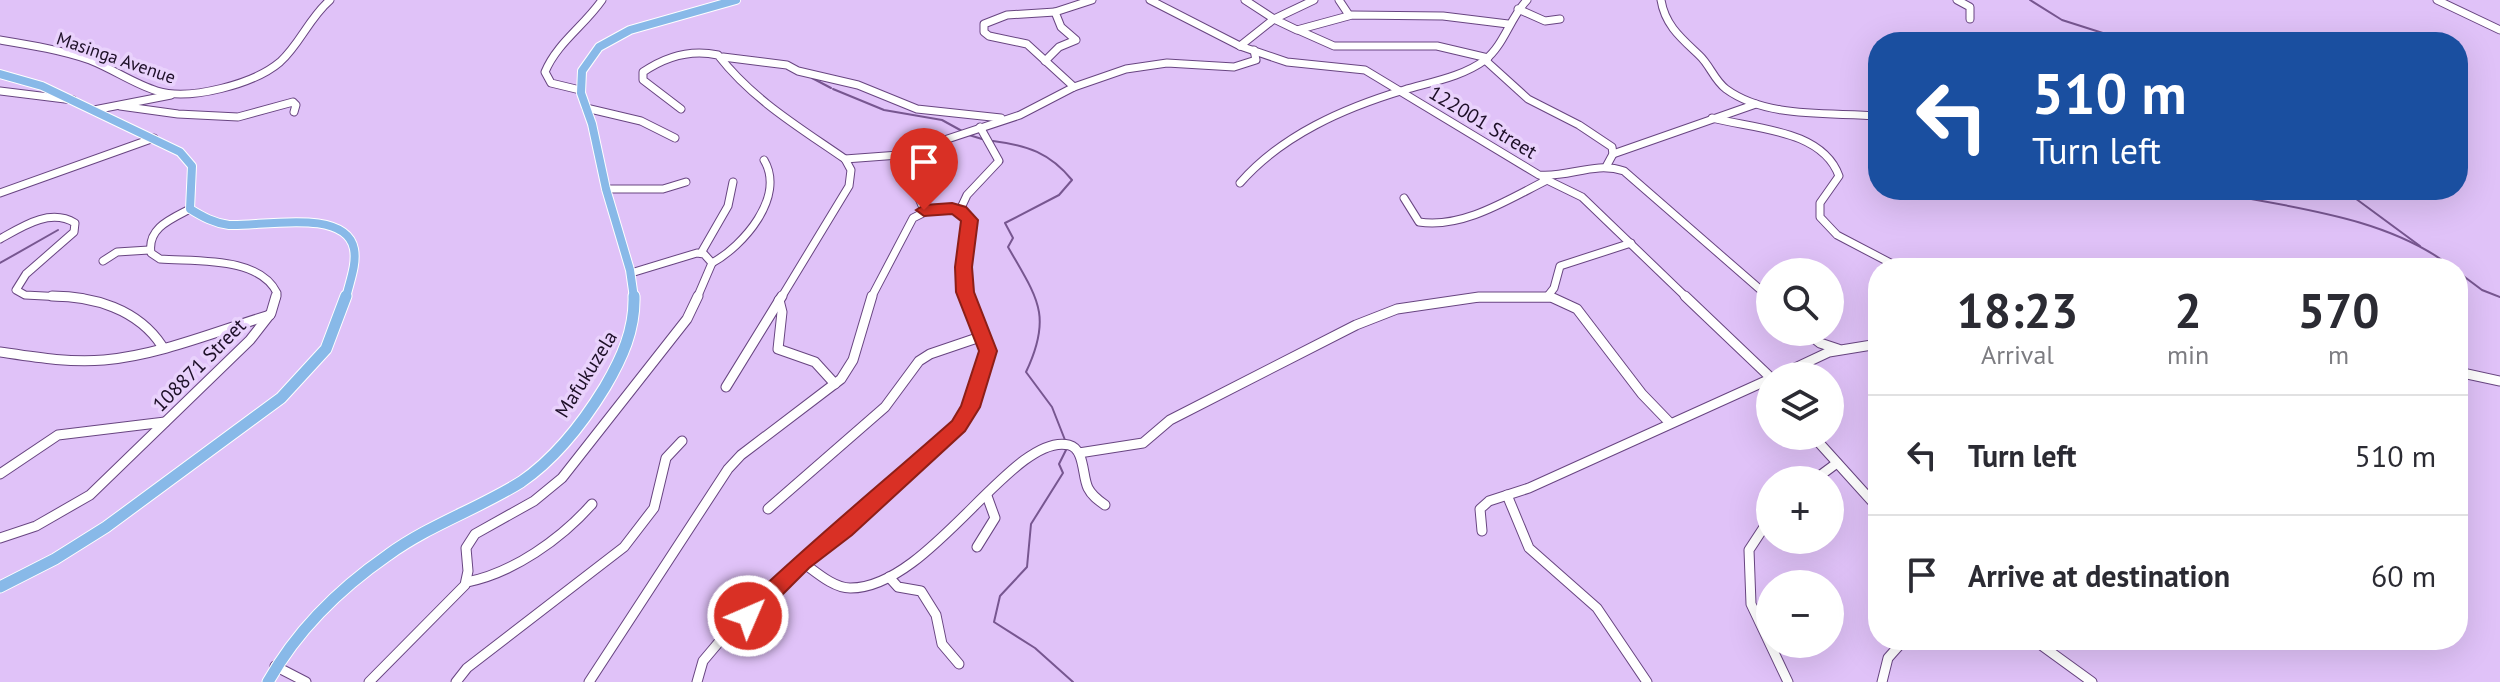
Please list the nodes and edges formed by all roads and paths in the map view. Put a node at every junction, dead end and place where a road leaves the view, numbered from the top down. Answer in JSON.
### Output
{"nodes":[{"id":1,"x":330,"y":0,"type":"edge"},
{"id":2,"x":602,"y":0,"type":"edge"},
{"id":3,"x":736,"y":0,"type":"edge"},
{"id":4,"x":1092,"y":0,"type":"edge"},
{"id":5,"x":1150,"y":0,"type":"edge"},
{"id":6,"x":1245,"y":0,"type":"edge"},
{"id":7,"x":1314,"y":0,"type":"edge"},
{"id":8,"x":1339,"y":0,"type":"edge"},
{"id":9,"x":1527,"y":0,"type":"edge"},
{"id":10,"x":1661,"y":0,"type":"edge"},
{"id":11,"x":1957,"y":0,"type":"edge"},
{"id":12,"x":2437,"y":0,"type":"edge"},
{"id":13,"x":1518,"y":9,"type":"junction"},
{"id":14,"x":1055,"y":12,"type":"junction"},
{"id":15,"x":1349,"y":15,"type":"junction"},
{"id":16,"x":1274,"y":19,"type":"junction"},
{"id":17,"x":1560,"y":19,"type":"dead end"},
{"id":18,"x":1970,"y":19,"type":"dead end"},
{"id":19,"x":1508,"y":24,"type":"junction"},
{"id":20,"x":1297,"y":30,"type":"junction"},
{"id":21,"x":2500,"y":30,"type":"edge"},
{"id":22,"x":0,"y":40,"type":"edge"},
{"id":23,"x":1240,"y":46,"type":"junction"},
{"id":24,"x":1254,"y":50,"type":"junction"},
{"id":25,"x":723,"y":57,"type":"junction"},
{"id":26,"x":1486,"y":59,"type":"junction"},
{"id":27,"x":1045,"y":61,"type":"junction"},
{"id":28,"x":0,"y":74,"type":"edge"},
{"id":29,"x":1074,"y":87,"type":"junction"},
{"id":30,"x":580,"y":90,"type":"junction"},
{"id":31,"x":0,"y":91,"type":"edge"},
{"id":32,"x":1399,"y":92,"type":"junction"},
{"id":33,"x":172,"y":95,"type":"junction"},
{"id":34,"x":73,"y":100,"type":"junction"},
{"id":35,"x":1759,"y":104,"type":"junction"},
{"id":36,"x":120,"y":106,"type":"junction"},
{"id":37,"x":586,"y":108,"type":"junction"},
{"id":38,"x":681,"y":109,"type":"dead end"},
{"id":39,"x":94,"y":110,"type":"junction"},
{"id":40,"x":294,"y":112,"type":"dead end"},
{"id":41,"x":951,"y":115,"type":"junction"},
{"id":42,"x":1868,"y":115,"type":"edge"},
{"id":43,"x":1712,"y":118,"type":"junction"},
{"id":44,"x":1007,"y":119,"type":"junction"},
{"id":45,"x":980,"y":127,"type":"junction"},
{"id":46,"x":969,"y":130,"type":"junction"},
{"id":47,"x":154,"y":138,"type":"junction"},
{"id":48,"x":675,"y":138,"type":"dead end"},
{"id":49,"x":936,"y":141,"type":"junction"},
{"id":50,"x":1613,"y":154,"type":"junction"},
{"id":51,"x":845,"y":159,"type":"junction"},
{"id":52,"x":764,"y":160,"type":"dead end"},
{"id":53,"x":1607,"y":165,"type":"junction"},
{"id":54,"x":1539,"y":175,"type":"junction"},
{"id":55,"x":1547,"y":180,"type":"junction"},
{"id":56,"x":686,"y":182,"type":"dead end"},
{"id":57,"x":733,"y":182,"type":"dead end"},
{"id":58,"x":1240,"y":183,"type":"dead end"},
{"id":59,"x":606,"y":189,"type":"junction"},
{"id":60,"x":0,"y":193,"type":"edge"},
{"id":61,"x":1404,"y":198,"type":"dead end"},
{"id":62,"x":190,"y":209,"type":"junction"},
{"id":63,"x":924,"y":210,"type":"junction"},
{"id":64,"x":960,"y":210,"type":"junction"},
{"id":65,"x":0,"y":239,"type":"edge"},
{"id":66,"x":1631,"y":243,"type":"junction"},
{"id":67,"x":149,"y":250,"type":"junction"},
{"id":68,"x":701,"y":253,"type":"junction"},
{"id":69,"x":1884,"y":258,"type":"edge"},
{"id":70,"x":103,"y":261,"type":"dead end"},
{"id":71,"x":712,"y":263,"type":"junction"},
{"id":72,"x":631,"y":273,"type":"junction"},
{"id":73,"x":1756,"y":286,"type":"edge"},
{"id":74,"x":1547,"y":297,"type":"junction"},
{"id":75,"x":779,"y":300,"type":"junction"},
{"id":76,"x":271,"y":314,"type":"junction"},
{"id":77,"x":983,"y":336,"type":"junction"},
{"id":78,"x":162,"y":346,"type":"junction"},
{"id":79,"x":1828,"y":346,"type":"edge"},
{"id":80,"x":1868,"y":346,"type":"edge"},
{"id":81,"x":1838,"y":350,"type":"junction"},
{"id":82,"x":0,"y":352,"type":"edge"},
{"id":83,"x":1810,"y":362,"type":"edge"},
{"id":84,"x":1756,"y":364,"type":"edge"},
{"id":85,"x":2468,"y":374,"type":"edge"},
{"id":86,"x":2500,"y":381,"type":"edge"},
{"id":87,"x":835,"y":384,"type":"junction"},
{"id":88,"x":1756,"y":386,"type":"edge"},
{"id":89,"x":726,"y":387,"type":"dead end"},
{"id":90,"x":166,"y":422,"type":"junction"},
{"id":91,"x":1670,"y":423,"type":"junction"},
{"id":92,"x":682,"y":441,"type":"dead end"},
{"id":93,"x":1825,"y":450,"type":"edge"},
{"id":94,"x":1079,"y":453,"type":"junction"},
{"id":95,"x":1837,"y":463,"type":"junction"},
{"id":96,"x":1833,"y":466,"type":"edge"},
{"id":97,"x":0,"y":474,"type":"edge"},
{"id":98,"x":1507,"y":495,"type":"junction"},
{"id":99,"x":987,"y":496,"type":"junction"},
{"id":100,"x":1868,"y":497,"type":"edge"},
{"id":101,"x":592,"y":504,"type":"dead end"},
{"id":102,"x":1105,"y":505,"type":"dead end"},
{"id":103,"x":768,"y":509,"type":"dead end"},
{"id":104,"x":1482,"y":531,"type":"dead end"},
{"id":105,"x":0,"y":538,"type":"edge"},
{"id":106,"x":1756,"y":539,"type":"edge"},
{"id":107,"x":977,"y":547,"type":"dead end"},
{"id":108,"x":802,"y":562,"type":"junction"},
{"id":109,"x":889,"y":577,"type":"junction"},
{"id":110,"x":467,"y":582,"type":"junction"},
{"id":111,"x":0,"y":587,"type":"edge"},
{"id":112,"x":1893,"y":650,"type":"edge"},
{"id":113,"x":2048,"y":650,"type":"edge"},
{"id":114,"x":959,"y":664,"type":"dead end"},
{"id":115,"x":275,"y":666,"type":"junction"},
{"id":116,"x":268,"y":682,"type":"edge"},
{"id":117,"x":306,"y":682,"type":"edge"},
{"id":118,"x":371,"y":682,"type":"edge"},
{"id":119,"x":456,"y":682,"type":"edge"},
{"id":120,"x":589,"y":682,"type":"edge"},
{"id":121,"x":697,"y":682,"type":"edge"},
{"id":122,"x":1647,"y":682,"type":"edge"},
{"id":123,"x":1788,"y":682,"type":"edge"},
{"id":124,"x":1882,"y":682,"type":"edge"},
{"id":125,"x":2092,"y":682,"type":"edge"}],
"edges":[{"from":1,"to":33,"type":"street","name":"Masinga Avenue"},
{"from":2,"to":30,"type":"street"},
{"from":3,"to":30,"type":"main road"},
{"from":4,"to":14,"type":"street"},
{"from":5,"to":23,"type":"street","name":"122001 Street"},
{"from":6,"to":16,"type":"street"},
{"from":7,"to":16,"type":"street"},
{"from":8,"to":15,"type":"street"},
{"from":9,"to":13,"type":"street"},
{"from":10,"to":35,"type":"street"},
{"from":11,"to":18,"type":"street"},
{"from":12,"to":21,"type":"street"},
{"from":13,"to":17,"type":"street"},
{"from":13,"to":19,"type":"street"},
{"from":14,"to":27,"type":"street"},
{"from":14,"to":27,"type":"street"},
{"from":15,"to":19,"type":"street"},
{"from":15,"to":20,"type":"street"},
{"from":16,"to":20,"type":"street"},
{"from":16,"to":23,"type":"street"},
{"from":19,"to":26,"type":"street"},
{"from":20,"to":26,"type":"street"},
{"from":22,"to":33,"type":"street","name":"Masinga Avenue"},
{"from":23,"to":24,"type":"street","name":"122001 Street"},
{"from":24,"to":29,"type":"street"},
{"from":24,"to":32,"type":"street","name":"122001 Street"},
{"from":25,"to":38,"type":"street"},
{"from":25,"to":41,"type":"street"},
{"from":25,"to":51,"type":"street"},
{"from":26,"to":32,"type":"street"},
{"from":26,"to":50,"type":"street"},
{"from":27,"to":29,"type":"street"},
{"from":28,"to":34,"type":"main road"},
{"from":29,"to":44,"type":"street"},
{"from":30,"to":37,"type":"main road","name":"Mafukuzela"},
{"from":31,"to":34,"type":"street"},
{"from":32,"to":54,"type":"street","name":"122001 Street"},
{"from":32,"to":58,"type":"street"},
{"from":33,"to":36,"type":"street"},
{"from":34,"to":39,"type":"main road"},
{"from":35,"to":42,"type":"street"},
{"from":35,"to":43,"type":"street"},
{"from":36,"to":39,"type":"street"},
{"from":36,"to":40,"type":"street"},
{"from":37,"to":48,"type":"street"},
{"from":37,"to":59,"type":"main road","name":"Mafukuzela"},
{"from":39,"to":47,"type":"main road"},
{"from":41,"to":44,"type":"street"},
{"from":41,"to":46,"type":"street"},
{"from":43,"to":50,"type":"street"},
{"from":43,"to":69,"type":"street"},
{"from":44,"to":45,"type":"street"},
{"from":45,"to":46,"type":"street"},
{"from":45,"to":64,"type":"street"},
{"from":46,"to":49,"type":"street"},
{"from":47,"to":60,"type":"street"},
{"from":47,"to":62,"type":"main road"},
{"from":49,"to":51,"type":"street"},
{"from":49,"to":63,"type":"street"},
{"from":50,"to":53,"type":"street"},
{"from":51,"to":75,"type":"street"},
{"from":52,"to":71,"type":"street"},
{"from":53,"to":54,"type":"street","name":"122001 Street"},
{"from":53,"to":73,"type":"street"},
{"from":54,"to":55,"type":"street"},
{"from":55,"to":61,"type":"street"},
{"from":55,"to":66,"type":"street"},
{"from":56,"to":59,"type":"street"},
{"from":57,"to":68,"type":"street"},
{"from":59,"to":72,"type":"main road","name":"Mafukuzela"},
{"from":62,"to":67,"type":"street"},
{"from":62,"to":111,"type":"main road"},
{"from":63,"to":64,"type":"street"},
{"from":63,"to":87,"type":"street"},
{"from":64,"to":77,"type":"street"},
{"from":65,"to":78,"type":"street"},
{"from":66,"to":74,"type":"street"},
{"from":66,"to":84,"type":"street"},
{"from":67,"to":70,"type":"street"},
{"from":67,"to":76,"type":"street","name":"108871 Street"},
{"from":68,"to":71,"type":"street"},
{"from":68,"to":72,"type":"street"},
{"from":71,"to":110,"type":"street"},
{"from":72,"to":115,"type":"main road","name":"Mafukuzela"},
{"from":74,"to":91,"type":"street"},
{"from":74,"to":94,"type":"street"},
{"from":75,"to":87,"type":"street"},
{"from":75,"to":89,"type":"street"},
{"from":76,"to":78,"type":"street"},
{"from":76,"to":90,"type":"street","name":"108871 Street"},
{"from":77,"to":103,"type":"street"},
{"from":77,"to":108,"type":"street"},
{"from":78,"to":82,"type":"street"},
{"from":79,"to":81,"type":"street"},
{"from":80,"to":81,"type":"street"},
{"from":81,"to":83,"type":"street"},
{"from":85,"to":86,"type":"street"},
{"from":87,"to":120,"type":"street"},
{"from":88,"to":91,"type":"street"},
{"from":90,"to":97,"type":"street"},
{"from":90,"to":105,"type":"street","name":"108871 Street"},
{"from":91,"to":98,"type":"street"},
{"from":92,"to":119,"type":"street"},
{"from":93,"to":95,"type":"street"},
{"from":94,"to":99,"type":"street"},
{"from":94,"to":102,"type":"street"},
{"from":95,"to":96,"type":"street"},
{"from":95,"to":100,"type":"street"},
{"from":98,"to":104,"type":"street"},
{"from":98,"to":122,"type":"street"},
{"from":99,"to":107,"type":"street"},
{"from":99,"to":109,"type":"street"},
{"from":101,"to":110,"type":"street"},
{"from":106,"to":123,"type":"street"},
{"from":108,"to":109,"type":"street"},
{"from":108,"to":121,"type":"street"},
{"from":109,"to":114,"type":"street"},
{"from":110,"to":118,"type":"street"},
{"from":112,"to":124,"type":"street"},
{"from":113,"to":125,"type":"street"},
{"from":115,"to":116,"type":"main road","name":"Mafukuzela"},
{"from":115,"to":117,"type":"street"}]}
